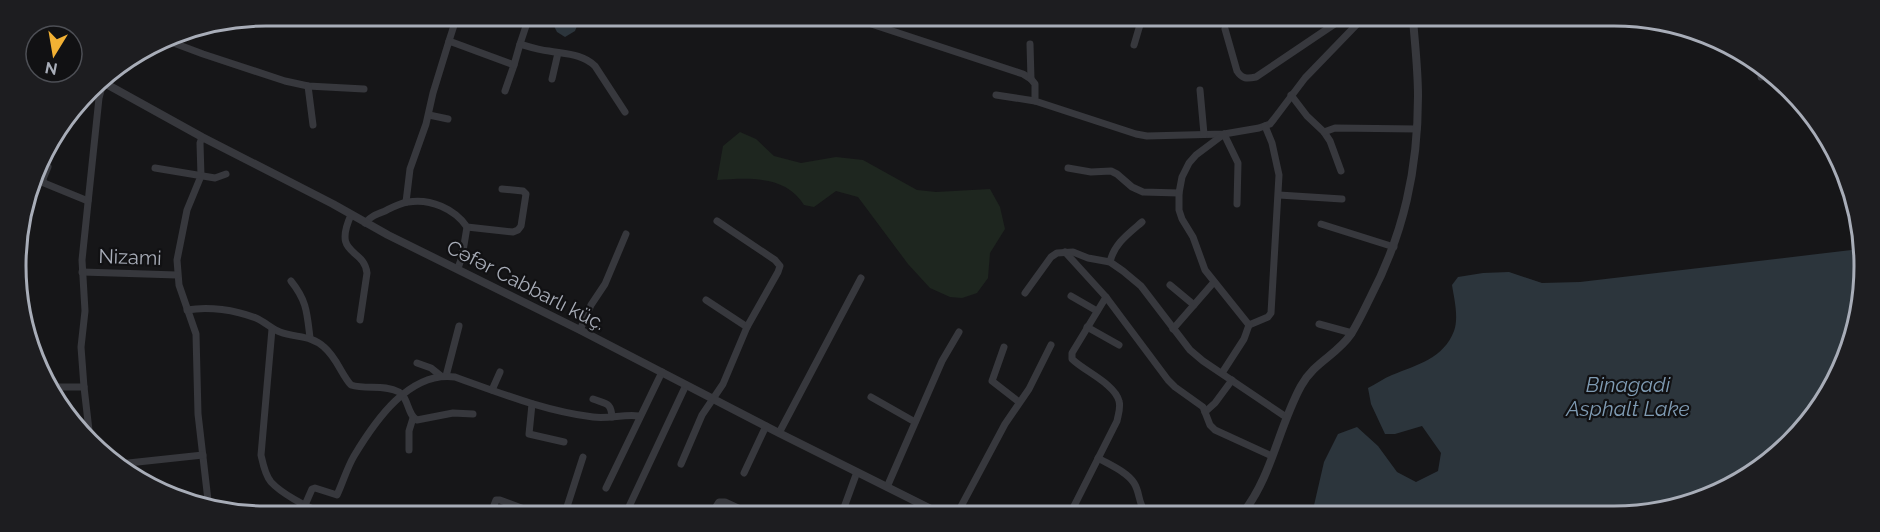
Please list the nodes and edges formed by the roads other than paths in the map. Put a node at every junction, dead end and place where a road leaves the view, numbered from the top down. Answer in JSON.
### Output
{"nodes":[{"id":1,"x":454,"y":26,"type":"edge"},
{"id":2,"x":526,"y":26,"type":"dead end"},
{"id":3,"x":877,"y":26,"type":"edge"},
{"id":4,"x":1140,"y":26,"type":"edge"},
{"id":5,"x":1328,"y":26,"type":"edge"},
{"id":6,"x":1355,"y":26,"type":"edge"},
{"id":7,"x":1414,"y":26,"type":"edge"},
{"id":8,"x":1225,"y":29,"type":"dead end"},
{"id":9,"x":449,"y":42,"type":"junction"},
{"id":10,"x":175,"y":43,"type":"edge"},
{"id":11,"x":520,"y":44,"type":"junction"},
{"id":12,"x":1030,"y":44,"type":"dead end"},
{"id":13,"x":1134,"y":45,"type":"dead end"},
{"id":14,"x":558,"y":53,"type":"junction"},
{"id":15,"x":514,"y":65,"type":"junction"},
{"id":16,"x":552,"y":79,"type":"dead end"},
{"id":17,"x":1031,"y":79,"type":"junction"},
{"id":18,"x":110,"y":83,"type":"edge"},
{"id":19,"x":308,"y":86,"type":"junction"},
{"id":20,"x":364,"y":89,"type":"dead end"},
{"id":21,"x":1200,"y":90,"type":"dead end"},
{"id":22,"x":505,"y":91,"type":"dead end"},
{"id":23,"x":100,"y":92,"type":"edge"},
{"id":24,"x":996,"y":95,"type":"dead end"},
{"id":25,"x":1291,"y":95,"type":"junction"},
{"id":26,"x":1035,"y":101,"type":"junction"},
{"id":27,"x":625,"y":112,"type":"dead end"},
{"id":28,"x":429,"y":115,"type":"junction"},
{"id":29,"x":448,"y":119,"type":"dead end"},
{"id":30,"x":312,"y":125,"type":"dead end"},
{"id":31,"x":1265,"y":126,"type":"junction"},
{"id":32,"x":1417,"y":129,"type":"junction"},
{"id":33,"x":1324,"y":132,"type":"junction"},
{"id":34,"x":1204,"y":134,"type":"junction"},
{"id":35,"x":1224,"y":134,"type":"junction"},
{"id":36,"x":202,"y":137,"type":"junction"},
{"id":37,"x":48,"y":167,"type":"dead end"},
{"id":38,"x":155,"y":168,"type":"dead end"},
{"id":39,"x":1068,"y":168,"type":"dead end"},
{"id":40,"x":1341,"y":171,"type":"dead end"},
{"id":41,"x":226,"y":174,"type":"dead end"},
{"id":42,"x":201,"y":176,"type":"junction"},
{"id":43,"x":502,"y":189,"type":"dead end"},
{"id":44,"x":1179,"y":193,"type":"junction"},
{"id":45,"x":1279,"y":195,"type":"junction"},
{"id":46,"x":1342,"y":199,"type":"dead end"},
{"id":47,"x":88,"y":201,"type":"junction"},
{"id":48,"x":406,"y":202,"type":"junction"},
{"id":49,"x":1237,"y":204,"type":"dead end"},
{"id":50,"x":351,"y":214,"type":"junction"},
{"id":51,"x":717,"y":221,"type":"dead end"},
{"id":52,"x":1142,"y":222,"type":"dead end"},
{"id":53,"x":365,"y":223,"type":"junction"},
{"id":54,"x":1321,"y":224,"type":"dead end"},
{"id":55,"x":467,"y":227,"type":"junction"},
{"id":56,"x":626,"y":234,"type":"dead end"},
{"id":57,"x":1394,"y":247,"type":"junction"},
{"id":58,"x":1065,"y":252,"type":"junction"},
{"id":59,"x":1110,"y":262,"type":"junction"},
{"id":60,"x":458,"y":268,"type":"junction"},
{"id":61,"x":82,"y":272,"type":"junction"},
{"id":62,"x":177,"y":275,"type":"junction"},
{"id":63,"x":861,"y":278,"type":"dead end"},
{"id":64,"x":291,"y":281,"type":"dead end"},
{"id":65,"x":1214,"y":282,"type":"junction"},
{"id":66,"x":1170,"y":285,"type":"dead end"},
{"id":67,"x":1025,"y":293,"type":"dead end"},
{"id":68,"x":1071,"y":296,"type":"dead end"},
{"id":69,"x":1106,"y":297,"type":"junction"},
{"id":70,"x":706,"y":300,"type":"dead end"},
{"id":71,"x":1194,"y":305,"type":"junction"},
{"id":72,"x":187,"y":310,"type":"junction"},
{"id":73,"x":1097,"y":311,"type":"junction"},
{"id":74,"x":360,"y":320,"type":"dead end"},
{"id":75,"x":1319,"y":324,"type":"dead end"},
{"id":76,"x":1249,"y":325,"type":"junction"},
{"id":77,"x":459,"y":326,"type":"dead end"},
{"id":78,"x":747,"y":327,"type":"junction"},
{"id":79,"x":1088,"y":327,"type":"junction"},
{"id":80,"x":272,"y":329,"type":"junction"},
{"id":81,"x":1173,"y":329,"type":"junction"},
{"id":82,"x":580,"y":330,"type":"junction"},
{"id":83,"x":959,"y":332,"type":"dead end"},
{"id":84,"x":1352,"y":333,"type":"junction"},
{"id":85,"x":310,"y":338,"type":"junction"},
{"id":86,"x":1051,"y":345,"type":"dead end"},
{"id":87,"x":1119,"y":345,"type":"dead end"},
{"id":88,"x":1004,"y":347,"type":"dead end"},
{"id":89,"x":417,"y":363,"type":"dead end"},
{"id":90,"x":500,"y":372,"type":"dead end"},
{"id":91,"x":662,"y":372,"type":"junction"},
{"id":92,"x":1222,"y":373,"type":"junction"},
{"id":93,"x":443,"y":376,"type":"junction"},
{"id":94,"x":1232,"y":380,"type":"junction"},
{"id":95,"x":686,"y":385,"type":"junction"},
{"id":96,"x":59,"y":387,"type":"edge"},
{"id":97,"x":84,"y":387,"type":"junction"},
{"id":98,"x":492,"y":390,"type":"junction"},
{"id":99,"x":402,"y":395,"type":"junction"},
{"id":100,"x":871,"y":397,"type":"dead end"},
{"id":101,"x":593,"y":399,"type":"dead end"},
{"id":102,"x":712,"y":399,"type":"junction"},
{"id":103,"x":1019,"y":402,"type":"junction"},
{"id":104,"x":532,"y":404,"type":"junction"},
{"id":105,"x":1205,"y":412,"type":"junction"},
{"id":106,"x":473,"y":414,"type":"dead end"},
{"id":107,"x":612,"y":417,"type":"junction"},
{"id":108,"x":639,"y":417,"type":"junction"},
{"id":109,"x":1286,"y":417,"type":"junction"},
{"id":110,"x":413,"y":418,"type":"junction"},
{"id":111,"x":915,"y":422,"type":"junction"},
{"id":112,"x":766,"y":426,"type":"junction"},
{"id":113,"x":89,"y":429,"type":"edge"},
{"id":114,"x":779,"y":433,"type":"junction"},
{"id":115,"x":564,"y":442,"type":"dead end"},
{"id":116,"x":409,"y":450,"type":"dead end"},
{"id":117,"x":203,"y":455,"type":"junction"},
{"id":118,"x":1272,"y":456,"type":"junction"},
{"id":119,"x":583,"y":457,"type":"dead end"},
{"id":120,"x":1098,"y":458,"type":"junction"},
{"id":121,"x":128,"y":463,"type":"edge"},
{"id":122,"x":681,"y":464,"type":"dead end"},
{"id":123,"x":857,"y":472,"type":"junction"},
{"id":124,"x":744,"y":473,"type":"dead end"},
{"id":125,"x":887,"y":487,"type":"junction"},
{"id":126,"x":606,"y":488,"type":"dead end"},
{"id":127,"x":208,"y":499,"type":"edge"},
{"id":128,"x":305,"y":505,"type":"joint"},
{"id":129,"x":494,"y":506,"type":"edge"},
{"id":130,"x":516,"y":506,"type":"edge"},
{"id":131,"x":567,"y":506,"type":"edge"},
{"id":132,"x":629,"y":506,"type":"edge"},
{"id":133,"x":716,"y":506,"type":"edge"},
{"id":134,"x":734,"y":506,"type":"edge"},
{"id":135,"x":845,"y":506,"type":"edge"},
{"id":136,"x":925,"y":506,"type":"edge"},
{"id":137,"x":961,"y":506,"type":"edge"},
{"id":138,"x":1074,"y":506,"type":"edge"},
{"id":139,"x":1141,"y":506,"type":"edge"},
{"id":140,"x":1248,"y":506,"type":"edge"}],
"edges":[{"from":1,"to":9,"type":"street"},
{"from":2,"to":11,"type":"street"},
{"from":3,"to":17,"type":"street"},
{"from":4,"to":13,"type":"street"},
{"from":5,"to":8,"type":"street"},
{"from":6,"to":25,"type":"street"},
{"from":7,"to":32,"type":"street"},
{"from":9,"to":15,"type":"street"},
{"from":9,"to":28,"type":"street"},
{"from":10,"to":19,"type":"street"},
{"from":11,"to":14,"type":"street"},
{"from":11,"to":15,"type":"street"},
{"from":12,"to":17,"type":"street"},
{"from":14,"to":16,"type":"street"},
{"from":14,"to":27,"type":"street"},
{"from":15,"to":22,"type":"street"},
{"from":17,"to":26,"type":"street"},
{"from":18,"to":36,"type":"street","name":"Cəfər Cabbarlı küç."},
{"from":19,"to":20,"type":"street"},
{"from":19,"to":30,"type":"street"},
{"from":21,"to":34,"type":"street"},
{"from":23,"to":47,"type":"street"},
{"from":24,"to":26,"type":"street"},
{"from":25,"to":31,"type":"street"},
{"from":25,"to":33,"type":"street"},
{"from":26,"to":34,"type":"street"},
{"from":28,"to":29,"type":"street"},
{"from":28,"to":48,"type":"street"},
{"from":31,"to":35,"type":"street"},
{"from":31,"to":45,"type":"street"},
{"from":32,"to":33,"type":"street"},
{"from":32,"to":57,"type":"street"},
{"from":33,"to":40,"type":"street"},
{"from":34,"to":35,"type":"street"},
{"from":35,"to":44,"type":"street"},
{"from":35,"to":49,"type":"street"},
{"from":36,"to":42,"type":"street"},
{"from":36,"to":50,"type":"street","name":"Cəfər Cabbarlı küç."},
{"from":37,"to":47,"type":"street"},
{"from":38,"to":42,"type":"street"},
{"from":39,"to":44,"type":"street"},
{"from":41,"to":42,"type":"street"},
{"from":42,"to":62,"type":"street"},
{"from":43,"to":55,"type":"street"},
{"from":44,"to":65,"type":"street"},
{"from":45,"to":46,"type":"street"},
{"from":45,"to":76,"type":"street"},
{"from":47,"to":61,"type":"street"},
{"from":48,"to":53,"type":"street"},
{"from":48,"to":55,"type":"street"},
{"from":50,"to":53,"type":"street","name":"Cəfər Cabbarlı küç."},
{"from":50,"to":74,"type":"street"},
{"from":51,"to":78,"type":"street"},
{"from":52,"to":59,"type":"street"},
{"from":53,"to":60,"type":"street","name":"Cəfər Cabbarlı küç."},
{"from":54,"to":57,"type":"street"},
{"from":55,"to":60,"type":"street"},
{"from":56,"to":82,"type":"street"},
{"from":57,"to":84,"type":"street"},
{"from":58,"to":59,"type":"street"},
{"from":58,"to":67,"type":"street"},
{"from":58,"to":69,"type":"street"},
{"from":59,"to":81,"type":"street"},
{"from":60,"to":82,"type":"street","name":"Cəfər Cabbarlı küç."},
{"from":61,"to":62,"type":"street","name":"Nizami"},
{"from":61,"to":97,"type":"street"},
{"from":62,"to":72,"type":"street"},
{"from":63,"to":114,"type":"street"},
{"from":64,"to":85,"type":"street"},
{"from":65,"to":71,"type":"street"},
{"from":65,"to":76,"type":"street"},
{"from":66,"to":71,"type":"street"},
{"from":68,"to":73,"type":"street"},
{"from":69,"to":73,"type":"street"},
{"from":69,"to":105,"type":"street"},
{"from":70,"to":78,"type":"street"},
{"from":71,"to":81,"type":"street"},
{"from":72,"to":80,"type":"street"},
{"from":72,"to":117,"type":"street"},
{"from":73,"to":79,"type":"street"},
{"from":75,"to":84,"type":"street"},
{"from":76,"to":92,"type":"street"},
{"from":77,"to":93,"type":"street"},
{"from":78,"to":102,"type":"street"},
{"from":79,"to":87,"type":"street"},
{"from":79,"to":120,"type":"street"},
{"from":80,"to":85,"type":"street"},
{"from":80,"to":128,"type":"street"},
{"from":81,"to":92,"type":"street"},
{"from":82,"to":91,"type":"street","name":"Cəfər Cabbarlı küç."},
{"from":83,"to":111,"type":"street"},
{"from":84,"to":109,"type":"street"},
{"from":85,"to":99,"type":"street"},
{"from":86,"to":103,"type":"street"},
{"from":88,"to":103,"type":"street"},
{"from":89,"to":93,"type":"street"},
{"from":90,"to":98,"type":"street"},
{"from":91,"to":95,"type":"street","name":"Cəfər Cabbarlı küç."},
{"from":91,"to":108,"type":"street"},
{"from":92,"to":94,"type":"street"},
{"from":93,"to":98,"type":"street"},
{"from":93,"to":99,"type":"street"},
{"from":94,"to":105,"type":"street"},
{"from":94,"to":109,"type":"street"},
{"from":95,"to":102,"type":"street","name":"Cəfər Cabbarlı küç."},
{"from":95,"to":132,"type":"street"},
{"from":96,"to":97,"type":"street"},
{"from":97,"to":113,"type":"street"},
{"from":98,"to":104,"type":"street"},
{"from":99,"to":110,"type":"street"},
{"from":99,"to":128,"type":"street"},
{"from":100,"to":111,"type":"street"},
{"from":101,"to":107,"type":"street"},
{"from":102,"to":112,"type":"street","name":"Cəfər Cabbarlı küç."},
{"from":102,"to":122,"type":"street"},
{"from":103,"to":137,"type":"street"},
{"from":104,"to":107,"type":"street"},
{"from":104,"to":115,"type":"street"},
{"from":105,"to":118,"type":"street"},
{"from":106,"to":110,"type":"street"},
{"from":107,"to":108,"type":"street"},
{"from":108,"to":126,"type":"street"},
{"from":109,"to":118,"type":"street"},
{"from":110,"to":116,"type":"street"},
{"from":111,"to":125,"type":"street"},
{"from":112,"to":114,"type":"street","name":"Cəfər Cabbarlı küç."},
{"from":112,"to":124,"type":"street"},
{"from":114,"to":123,"type":"street","name":"Cəfər Cabbarlı küç."},
{"from":117,"to":121,"type":"street"},
{"from":117,"to":127,"type":"street"},
{"from":118,"to":140,"type":"street"},
{"from":119,"to":131,"type":"street"},
{"from":120,"to":138,"type":"street"},
{"from":120,"to":139,"type":"street"},
{"from":123,"to":125,"type":"street","name":"Cəfər Cabbarlı küç."},
{"from":123,"to":135,"type":"street"},
{"from":125,"to":136,"type":"street","name":"Cəfər Cabbarlı küç."},
{"from":129,"to":130,"type":"street"},
{"from":133,"to":134,"type":"street"}]}
